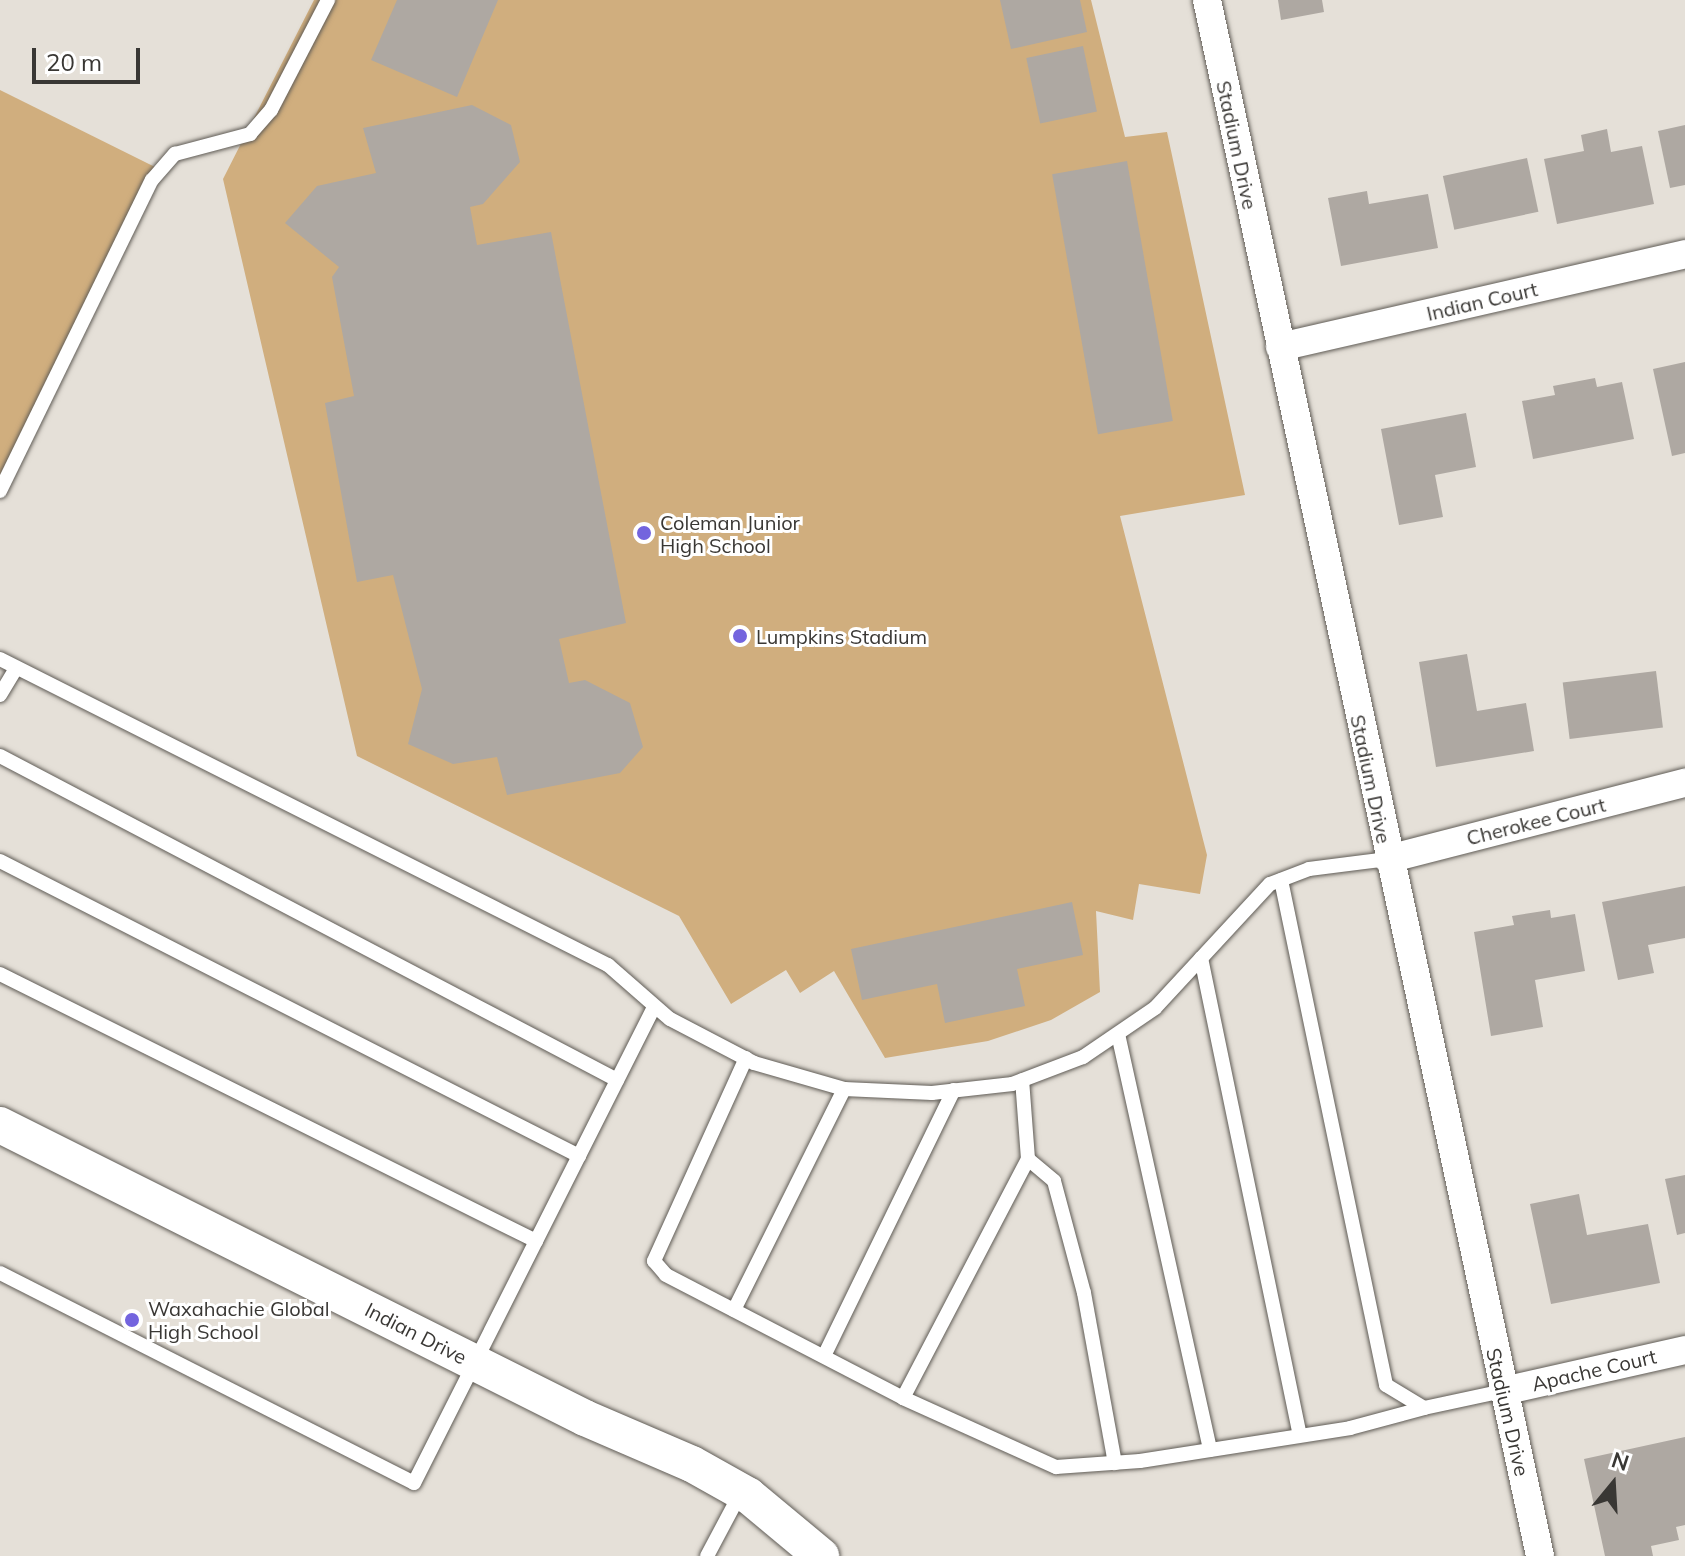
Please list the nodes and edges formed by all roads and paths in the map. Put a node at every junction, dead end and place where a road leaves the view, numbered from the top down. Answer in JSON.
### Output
{"nodes":[{"id":1,"x":328,"y":0,"type":"edge"},
{"id":2,"x":1207,"y":0,"type":"edge"},
{"id":3,"x":1685,"y":254,"type":"edge"},
{"id":4,"x":1280,"y":347,"type":"junction"},
{"id":5,"x":0,"y":491,"type":"edge"},
{"id":6,"x":0,"y":659,"type":"edge"},
{"id":7,"x":15,"y":670,"type":"junction"},
{"id":8,"x":0,"y":695,"type":"edge"},
{"id":9,"x":0,"y":756,"type":"edge"},
{"id":10,"x":1685,"y":783,"type":"edge"},
{"id":11,"x":1388,"y":859,"type":"junction"},
{"id":12,"x":0,"y":861,"type":"edge"},
{"id":13,"x":1281,"y":880,"type":"junction"},
{"id":14,"x":1201,"y":958,"type":"junction"},
{"id":15,"x":0,"y":974,"type":"edge"},
{"id":16,"x":654,"y":1007,"type":"junction"},
{"id":17,"x":1118,"y":1034,"type":"junction"},
{"id":18,"x":746,"y":1058,"type":"junction"},
{"id":19,"x":617,"y":1080,"type":"junction"},
{"id":20,"x":1022,"y":1080,"type":"junction"},
{"id":21,"x":844,"y":1089,"type":"junction"},
{"id":22,"x":954,"y":1090,"type":"junction"},
{"id":23,"x":0,"y":1125,"type":"edge"},
{"id":24,"x":579,"y":1156,"type":"junction"},
{"id":25,"x":1028,"y":1159,"type":"junction"},
{"id":26,"x":536,"y":1241,"type":"junction"},
{"id":27,"x":0,"y":1273,"type":"edge"},
{"id":28,"x":734,"y":1310,"type":"junction"},
{"id":29,"x":1685,"y":1350,"type":"edge"},
{"id":30,"x":824,"y":1356,"type":"junction"},
{"id":31,"x":475,"y":1362,"type":"junction"},
{"id":32,"x":1503,"y":1391,"type":"junction"},
{"id":33,"x":903,"y":1398,"type":"junction"},
{"id":34,"x":1424,"y":1408,"type":"junction"},
{"id":35,"x":1300,"y":1435,"type":"junction"},
{"id":36,"x":1210,"y":1450,"type":"junction"},
{"id":37,"x":1115,"y":1463,"type":"junction"},
{"id":38,"x":741,"y":1491,"type":"junction"},
{"id":39,"x":707,"y":1556,"type":"edge"},
{"id":40,"x":821,"y":1556,"type":"edge"},
{"id":41,"x":1540,"y":1556,"type":"edge"}],
"edges":[{"from":1,"to":5,"type":"lane"},
{"from":2,"to":4,"type":"street","name":"Stadium Drive"},
{"from":3,"to":4,"type":"street","name":"Indian Court"},
{"from":4,"to":11,"type":"street","name":"Stadium Drive"},
{"from":6,"to":7,"type":"lane"},
{"from":7,"to":8,"type":"lane"},
{"from":7,"to":16,"type":"lane"},
{"from":9,"to":19,"type":"lane"},
{"from":10,"to":11,"type":"street","name":"Cherokee Court"},
{"from":11,"to":13,"type":"lane"},
{"from":11,"to":32,"type":"street","name":"Stadium Drive"},
{"from":12,"to":24,"type":"lane"},
{"from":13,"to":14,"type":"lane"},
{"from":13,"to":34,"type":"lane"},
{"from":14,"to":17,"type":"lane"},
{"from":14,"to":35,"type":"lane"},
{"from":15,"to":26,"type":"lane"},
{"from":16,"to":18,"type":"lane"},
{"from":16,"to":19,"type":"lane"},
{"from":17,"to":20,"type":"lane"},
{"from":17,"to":36,"type":"lane"},
{"from":18,"to":21,"type":"lane"},
{"from":18,"to":28,"type":"lane"},
{"from":19,"to":24,"type":"lane"},
{"from":20,"to":22,"type":"lane"},
{"from":20,"to":25,"type":"lane"},
{"from":21,"to":22,"type":"lane"},
{"from":21,"to":28,"type":"lane"},
{"from":22,"to":30,"type":"lane"},
{"from":23,"to":31,"type":"street","name":"Indian Drive"},
{"from":24,"to":26,"type":"lane"},
{"from":25,"to":33,"type":"lane"},
{"from":25,"to":37,"type":"lane"},
{"from":26,"to":31,"type":"lane"},
{"from":27,"to":31,"type":"lane"},
{"from":28,"to":30,"type":"lane"},
{"from":29,"to":32,"type":"street","name":"Apache Court"},
{"from":30,"to":33,"type":"lane"},
{"from":31,"to":38,"type":"street","name":"Indian Drive"},
{"from":32,"to":34,"type":"lane"},
{"from":32,"to":41,"type":"street","name":"Stadium Drive"},
{"from":33,"to":37,"type":"lane"},
{"from":34,"to":35,"type":"lane"},
{"from":35,"to":36,"type":"lane"},
{"from":36,"to":37,"type":"lane"},
{"from":38,"to":39,"type":"lane"},
{"from":38,"to":40,"type":"street","name":"Indian Drive"}]}
